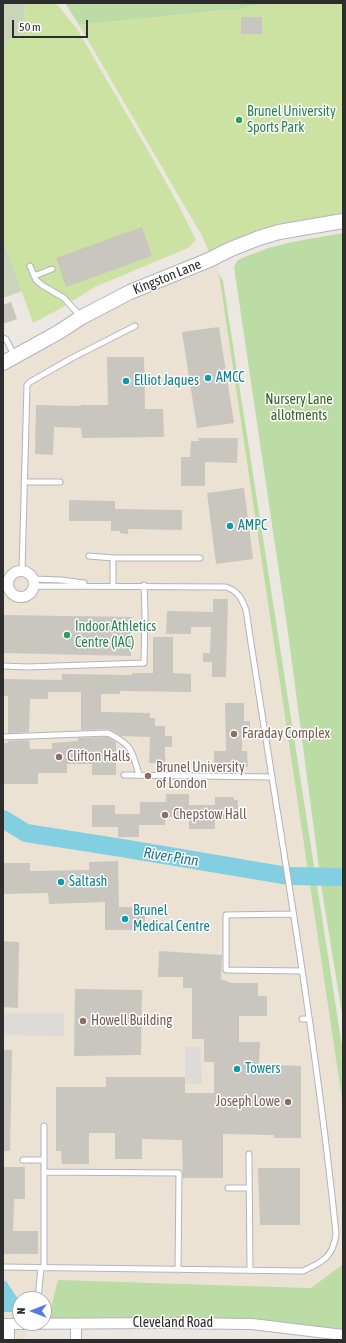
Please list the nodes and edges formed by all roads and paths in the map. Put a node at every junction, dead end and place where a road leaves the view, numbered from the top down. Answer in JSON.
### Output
{"nodes":[{"id":1,"x":343,"y":221,"type":"edge"},
{"id":2,"x":30,"y":266,"type":"dead end"},
{"id":3,"x":52,"y":269,"type":"dead end"},
{"id":4,"x":34,"y":276,"type":"junction"},
{"id":5,"x":82,"y":317,"type":"junction"},
{"id":6,"x":135,"y":326,"type":"dead end"},
{"id":7,"x":3,"y":338,"type":"edge"},
{"id":8,"x":9,"y":360,"type":"edge"},
{"id":9,"x":24,"y":482,"type":"junction"},
{"id":10,"x":60,"y":482,"type":"dead end"},
{"id":11,"x":89,"y":556,"type":"dead end"},
{"id":12,"x":113,"y":558,"type":"junction"},
{"id":13,"x":200,"y":558,"type":"dead end"},
{"id":14,"x":22,"y":571,"type":"junction"},
{"id":15,"x":6,"y":583,"type":"edge"},
{"id":16,"x":34,"y":583,"type":"junction"},
{"id":17,"x":113,"y":585,"type":"junction"},
{"id":18,"x":144,"y":585,"type":"junction"},
{"id":19,"x":3,"y":666,"type":"edge"},
{"id":20,"x":3,"y":737,"type":"edge"},
{"id":21,"x":124,"y":775,"type":"dead end"},
{"id":22,"x":139,"y":775,"type":"junction"},
{"id":23,"x":271,"y":778,"type":"junction"},
{"id":24,"x":293,"y":914,"type":"junction"},
{"id":25,"x":302,"y":971,"type":"junction"},
{"id":26,"x":302,"y":1019,"type":"dead end"},
{"id":27,"x":309,"y":1019,"type":"junction"},
{"id":28,"x":44,"y":1126,"type":"dead end"},
{"id":29,"x":249,"y":1154,"type":"dead end"},
{"id":30,"x":23,"y":1160,"type":"dead end"},
{"id":31,"x":44,"y":1160,"type":"junction"},
{"id":32,"x":44,"y":1172,"type":"junction"},
{"id":33,"x":228,"y":1188,"type":"dead end"},
{"id":34,"x":249,"y":1188,"type":"junction"},
{"id":35,"x":3,"y":1267,"type":"edge"},
{"id":36,"x":42,"y":1268,"type":"junction"},
{"id":37,"x":178,"y":1270,"type":"junction"},
{"id":38,"x":250,"y":1271,"type":"junction"},
{"id":39,"x":39,"y":1291,"type":"edge"},
{"id":40,"x":6,"y":1324,"type":"edge"},
{"id":41,"x":76,"y":1324,"type":"junction"},
{"id":42,"x":343,"y":1335,"type":"edge"},
{"id":43,"x":9,"y":1340,"type":"edge"},
{"id":44,"x":76,"y":1340,"type":"edge"}],
"edges":[{"from":1,"to":5,"type":"street","name":"Kingston Lane"},
{"from":2,"to":4,"type":"lane"},
{"from":3,"to":4,"type":"lane"},
{"from":4,"to":5,"type":"lane"},
{"from":5,"to":8,"type":"street","name":"Kingston Lane"},
{"from":6,"to":9,"type":"lane"},
{"from":7,"to":8,"type":"lane"},
{"from":9,"to":10,"type":"lane"},
{"from":9,"to":14,"type":"lane"},
{"from":11,"to":12,"type":"lane"},
{"from":12,"to":13,"type":"lane"},
{"from":12,"to":17,"type":"lane"},
{"from":14,"to":15,"type":"street"},
{"from":14,"to":16,"type":"street"},
{"from":15,"to":16,"type":"street"},
{"from":16,"to":17,"type":"lane"},
{"from":17,"to":18,"type":"lane"},
{"from":18,"to":19,"type":"lane"},
{"from":18,"to":23,"type":"lane"},
{"from":20,"to":22,"type":"lane"},
{"from":21,"to":22,"type":"lane"},
{"from":22,"to":23,"type":"lane"},
{"from":23,"to":24,"type":"lane"},
{"from":24,"to":25,"type":"lane"},
{"from":24,"to":25,"type":"lane"},
{"from":25,"to":27,"type":"lane"},
{"from":26,"to":27,"type":"lane"},
{"from":27,"to":38,"type":"lane"},
{"from":28,"to":31,"type":"lane"},
{"from":29,"to":34,"type":"lane"},
{"from":30,"to":31,"type":"lane"},
{"from":31,"to":32,"type":"lane"},
{"from":32,"to":36,"type":"lane"},
{"from":32,"to":37,"type":"lane"},
{"from":33,"to":34,"type":"lane"},
{"from":34,"to":38,"type":"lane"},
{"from":35,"to":36,"type":"lane"},
{"from":36,"to":37,"type":"lane"},
{"from":36,"to":39,"type":"lane"},
{"from":37,"to":38,"type":"lane"},
{"from":40,"to":41,"type":"street","name":"Cleveland Road"},
{"from":40,"to":43,"type":"street"},
{"from":41,"to":42,"type":"street","name":"Cleveland Road"},
{"from":41,"to":44,"type":"street"}]}
